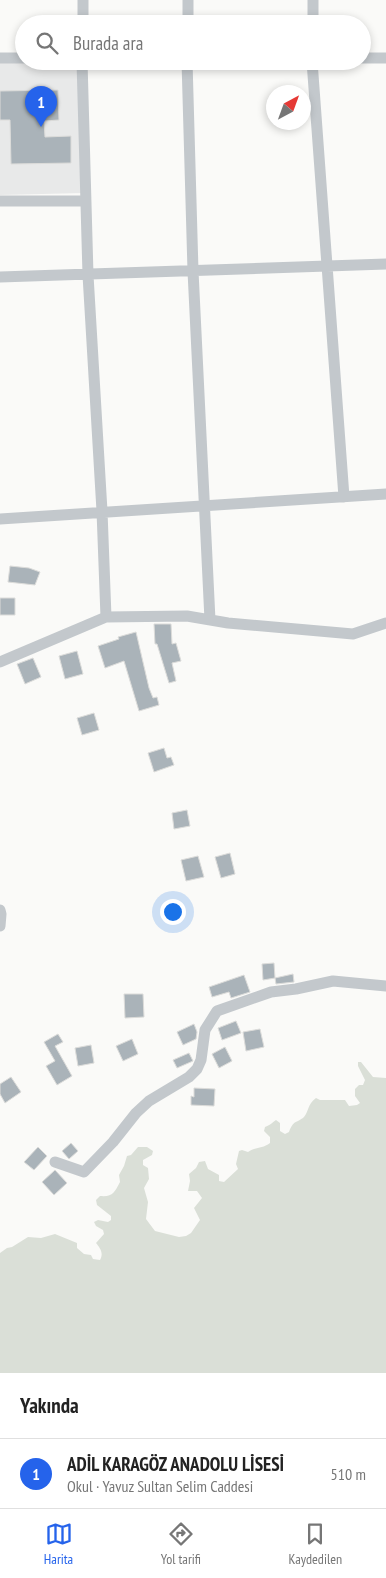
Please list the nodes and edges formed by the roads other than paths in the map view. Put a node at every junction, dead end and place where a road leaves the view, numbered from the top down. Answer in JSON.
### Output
{"nodes":[{"id":1,"x":83,"y":0,"type":"edge"},
{"id":2,"x":188,"y":0,"type":"edge"},
{"id":3,"x":313,"y":0,"type":"edge"},
{"id":4,"x":83,"y":15,"type":"edge"},
{"id":5,"x":188,"y":15,"type":"edge"},
{"id":6,"x":313,"y":15,"type":"edge"},
{"id":7,"x":0,"y":58,"type":"edge"},
{"id":8,"x":15,"y":58,"type":"edge"},
{"id":9,"x":371,"y":58,"type":"edge"},
{"id":10,"x":386,"y":58,"type":"edge"},
{"id":11,"x":82,"y":70,"type":"edge"},
{"id":12,"x":187,"y":70,"type":"edge"},
{"id":13,"x":313,"y":70,"type":"edge"},
{"id":14,"x":0,"y":201,"type":"edge"},
{"id":15,"x":85,"y":201,"type":"junction"},
{"id":16,"x":386,"y":264,"type":"edge"},
{"id":17,"x":326,"y":267,"type":"junction"},
{"id":18,"x":193,"y":271,"type":"junction"},
{"id":19,"x":88,"y":275,"type":"junction"},
{"id":20,"x":0,"y":277,"type":"edge"},
{"id":21,"x":386,"y":494,"type":"edge"},
{"id":22,"x":344,"y":497,"type":"junction"},
{"id":23,"x":206,"y":505,"type":"junction"},
{"id":24,"x":102,"y":511,"type":"junction"},
{"id":25,"x":0,"y":519,"type":"edge"},
{"id":26,"x":106,"y":616,"type":"junction"},
{"id":27,"x":210,"y":620,"type":"junction"},
{"id":28,"x":386,"y":623,"type":"edge"},
{"id":29,"x":0,"y":662,"type":"edge"},
{"id":30,"x":0,"y":910,"type":"edge"},
{"id":31,"x":0,"y":926,"type":"edge"},
{"id":32,"x":386,"y":986,"type":"edge"},
{"id":33,"x":55,"y":1162,"type":"dead end"}],
"edges":[{"from":1,"to":4,"type":"street"},
{"from":2,"to":5,"type":"street"},
{"from":3,"to":6,"type":"street"},
{"from":7,"to":8,"type":"street"},
{"from":9,"to":10,"type":"street"},
{"from":11,"to":15,"type":"street"},
{"from":12,"to":18,"type":"street"},
{"from":13,"to":17,"type":"street"},
{"from":14,"to":15,"type":"street"},
{"from":15,"to":19,"type":"street"},
{"from":16,"to":17,"type":"street"},
{"from":17,"to":18,"type":"street"},
{"from":17,"to":22,"type":"street"},
{"from":18,"to":19,"type":"street"},
{"from":18,"to":23,"type":"street"},
{"from":19,"to":20,"type":"street"},
{"from":19,"to":24,"type":"street"},
{"from":21,"to":22,"type":"street"},
{"from":22,"to":23,"type":"street"},
{"from":23,"to":24,"type":"street"},
{"from":23,"to":27,"type":"street"},
{"from":24,"to":25,"type":"street"},
{"from":24,"to":26,"type":"street"},
{"from":26,"to":27,"type":"street"},
{"from":26,"to":29,"type":"street"},
{"from":27,"to":28,"type":"street"},
{"from":30,"to":31,"type":"street"},
{"from":32,"to":33,"type":"street"}]}
